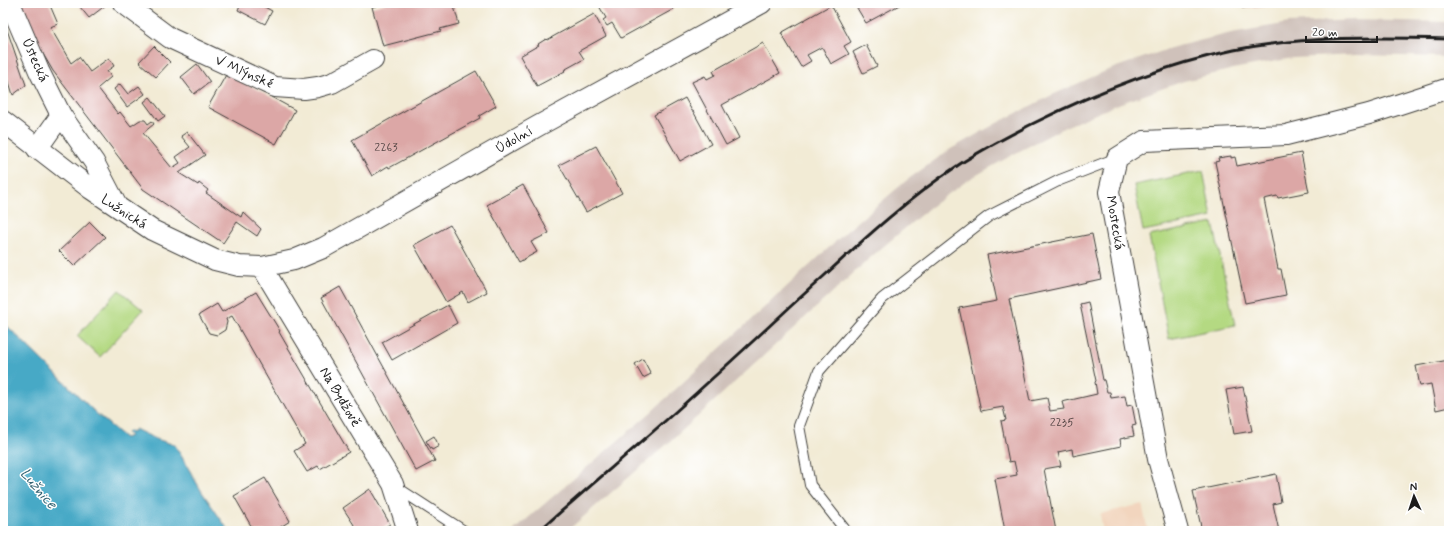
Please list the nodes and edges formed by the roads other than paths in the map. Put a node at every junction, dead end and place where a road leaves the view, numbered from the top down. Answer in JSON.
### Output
{"nodes":[{"id":1,"x":10,"y":3,"type":"edge"},
{"id":2,"x":123,"y":3,"type":"edge"},
{"id":3,"x":762,"y":3,"type":"edge"},
{"id":4,"x":374,"y":60,"type":"dead end"},
{"id":5,"x":1449,"y":88,"type":"edge"},
{"id":6,"x":61,"y":115,"type":"junction"},
{"id":7,"x":3,"y":121,"type":"edge"},
{"id":8,"x":37,"y":149,"type":"junction"},
{"id":9,"x":1117,"y":158,"type":"junction"},
{"id":10,"x":117,"y":207,"type":"junction"},
{"id":11,"x":262,"y":267,"type":"junction"},
{"id":12,"x":393,"y":484,"type":"junction"},
{"id":13,"x":408,"y":531,"type":"edge"},
{"id":14,"x":464,"y":531,"type":"edge"},
{"id":15,"x":846,"y":531,"type":"edge"},
{"id":16,"x":1178,"y":531,"type":"edge"}],
"edges":[{"from":1,"to":6,"type":"street","name":"Ústecká"},
{"from":2,"to":4,"type":"street","name":"V Mlýnské"},
{"from":3,"to":11,"type":"street","name":"Údolní"},
{"from":5,"to":9,"type":"street"},
{"from":6,"to":8,"type":"street"},
{"from":6,"to":10,"type":"street","name":"Ústecká"},
{"from":7,"to":8,"type":"street","name":"Lužnická"},
{"from":8,"to":10,"type":"street","name":"Lužnická"},
{"from":9,"to":15,"type":"lane"},
{"from":9,"to":16,"type":"street","name":"Mostecká"},
{"from":10,"to":11,"type":"street","name":"Lužnická"},
{"from":11,"to":12,"type":"street","name":"Na Bydžově"},
{"from":12,"to":13,"type":"street","name":"Na Bydžově"},
{"from":12,"to":14,"type":"lane"}]}
